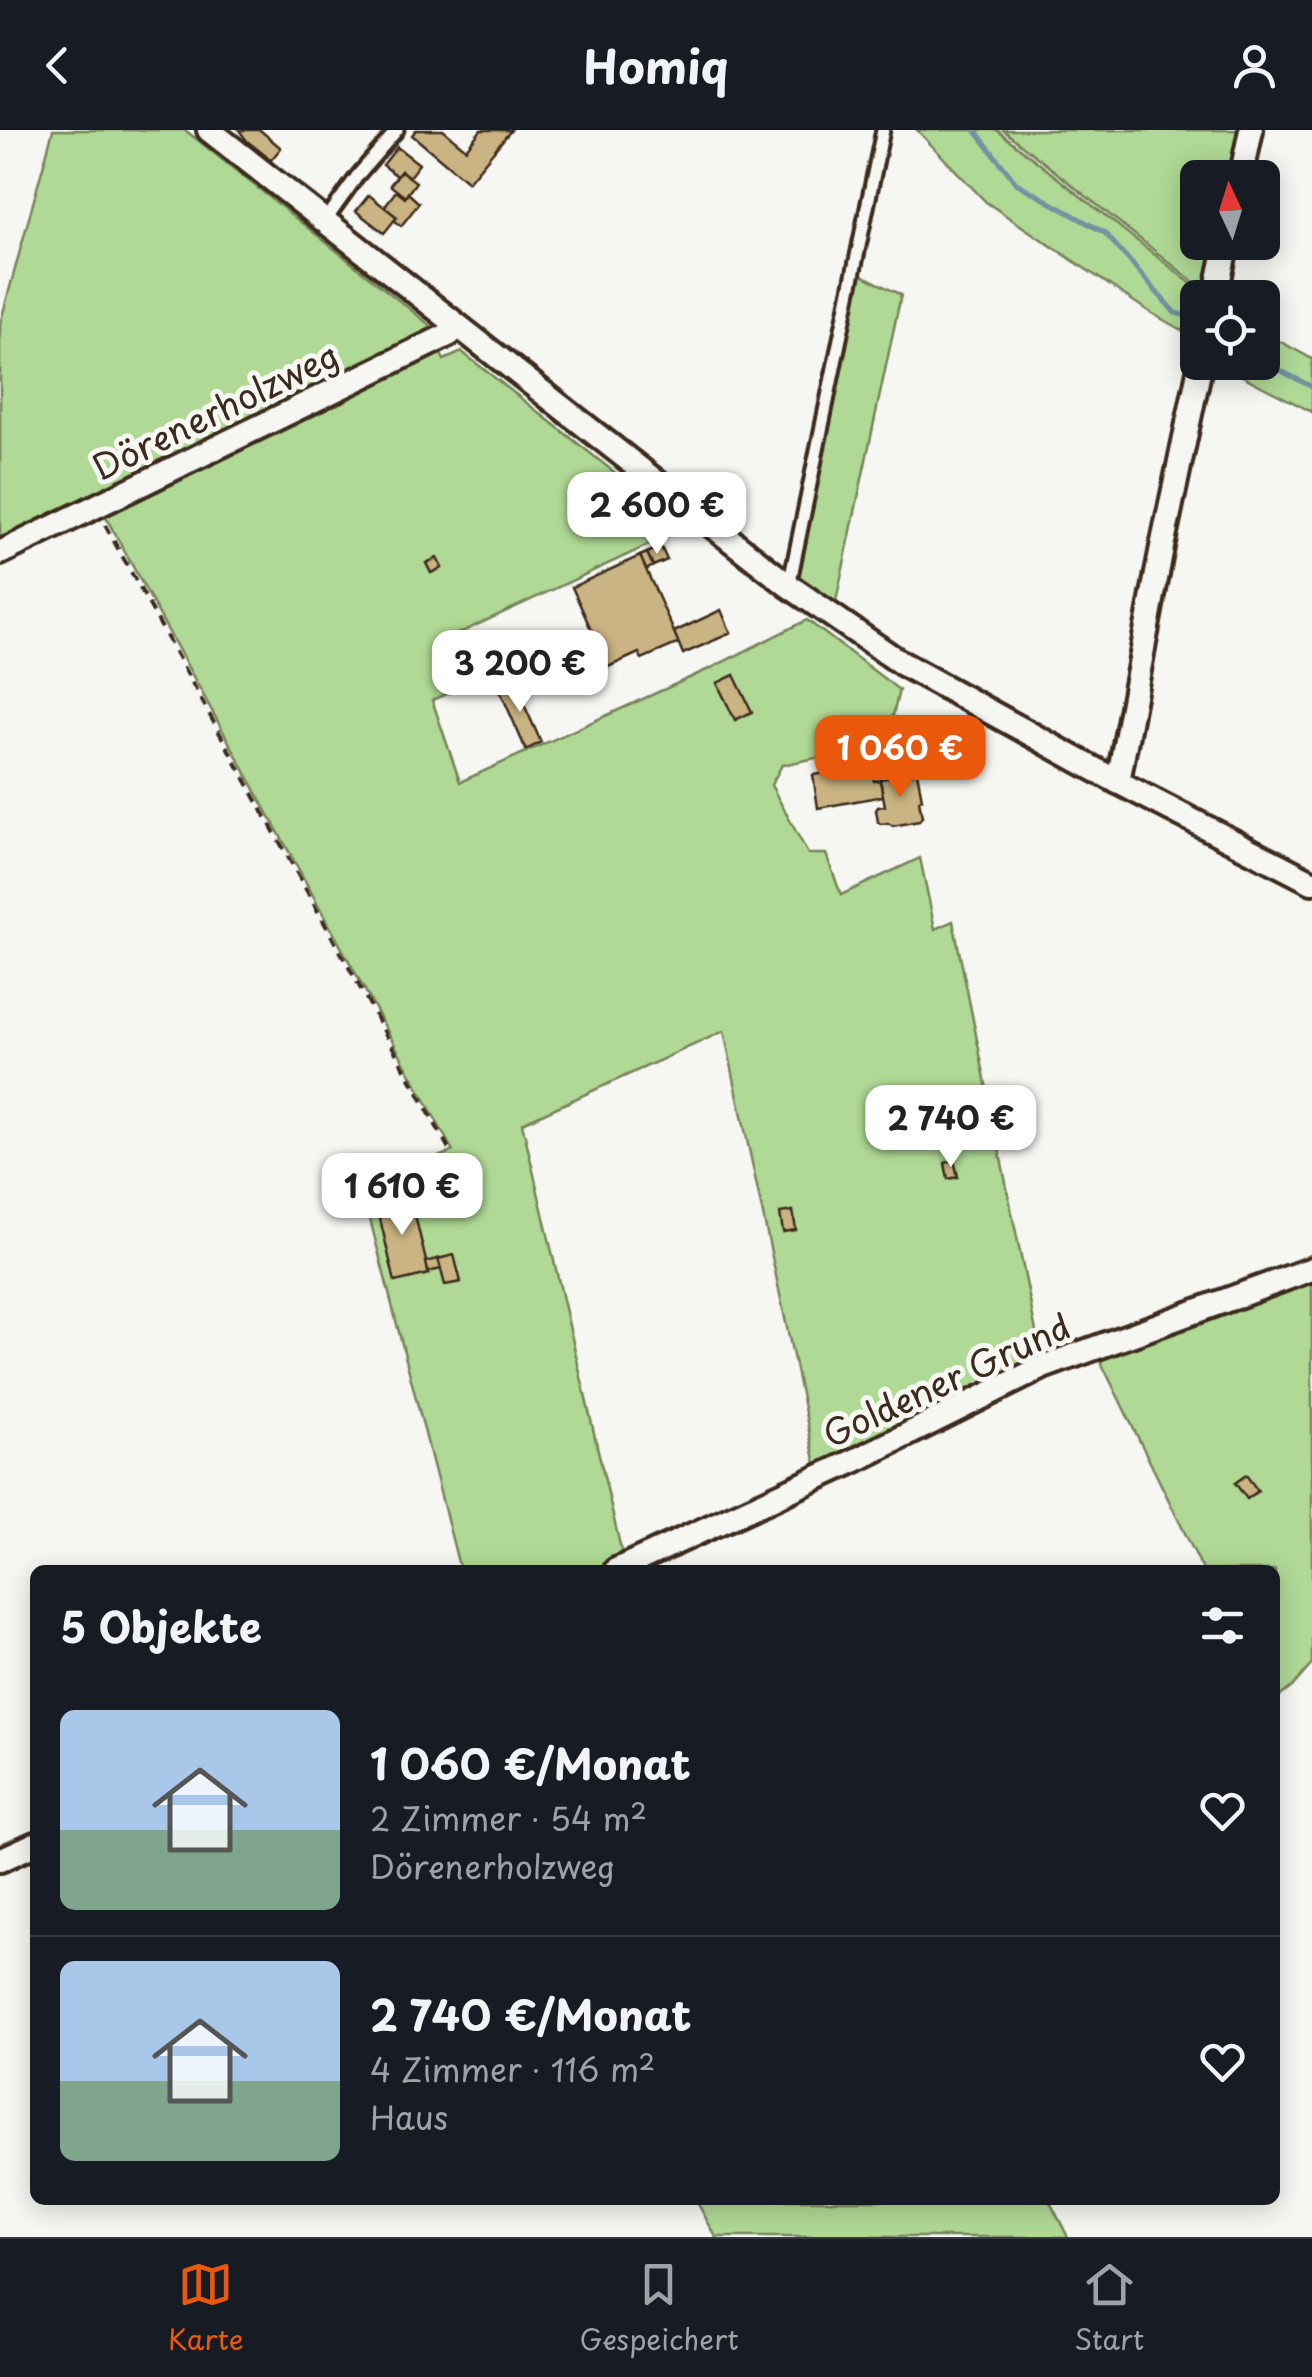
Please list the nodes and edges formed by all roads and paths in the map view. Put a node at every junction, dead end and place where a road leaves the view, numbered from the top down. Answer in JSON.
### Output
{"nodes":[{"id":1,"x":210,"y":130,"type":"edge"},
{"id":2,"x":397,"y":130,"type":"edge"},
{"id":3,"x":882,"y":130,"type":"edge"},
{"id":4,"x":1252,"y":130,"type":"edge"},
{"id":5,"x":1245,"y":160,"type":"edge"},
{"id":6,"x":325,"y":221,"type":"junction"},
{"id":7,"x":456,"y":326,"type":"junction"},
{"id":8,"x":1198,"y":380,"type":"edge"},
{"id":9,"x":96,"y":507,"type":"junction"},
{"id":10,"x":0,"y":553,"type":"edge"},
{"id":11,"x":789,"y":586,"type":"junction"},
{"id":12,"x":1118,"y":782,"type":"junction"},
{"id":13,"x":1312,"y":882,"type":"edge"},
{"id":14,"x":449,"y":1149,"type":"dead end"},
{"id":15,"x":1312,"y":1268,"type":"edge"},
{"id":16,"x":627,"y":1565,"type":"edge"},
{"id":17,"x":30,"y":1846,"type":"edge"},
{"id":18,"x":0,"y":1860,"type":"edge"}],
"edges":[{"from":1,"to":6,"type":"street"},
{"from":2,"to":6,"type":"lane"},
{"from":3,"to":11,"type":"lane"},
{"from":4,"to":5,"type":"street"},
{"from":6,"to":7,"type":"street"},
{"from":7,"to":9,"type":"street","name":"Dörenerholzweg"},
{"from":7,"to":11,"type":"street"},
{"from":8,"to":12,"type":"street"},
{"from":9,"to":10,"type":"street","name":"Dörenerholzweg"},
{"from":9,"to":14,"type":"path"},
{"from":11,"to":12,"type":"street"},
{"from":12,"to":13,"type":"street"},
{"from":15,"to":16,"type":"street","name":"Goldener Grund"},
{"from":17,"to":18,"type":"street"}]}
